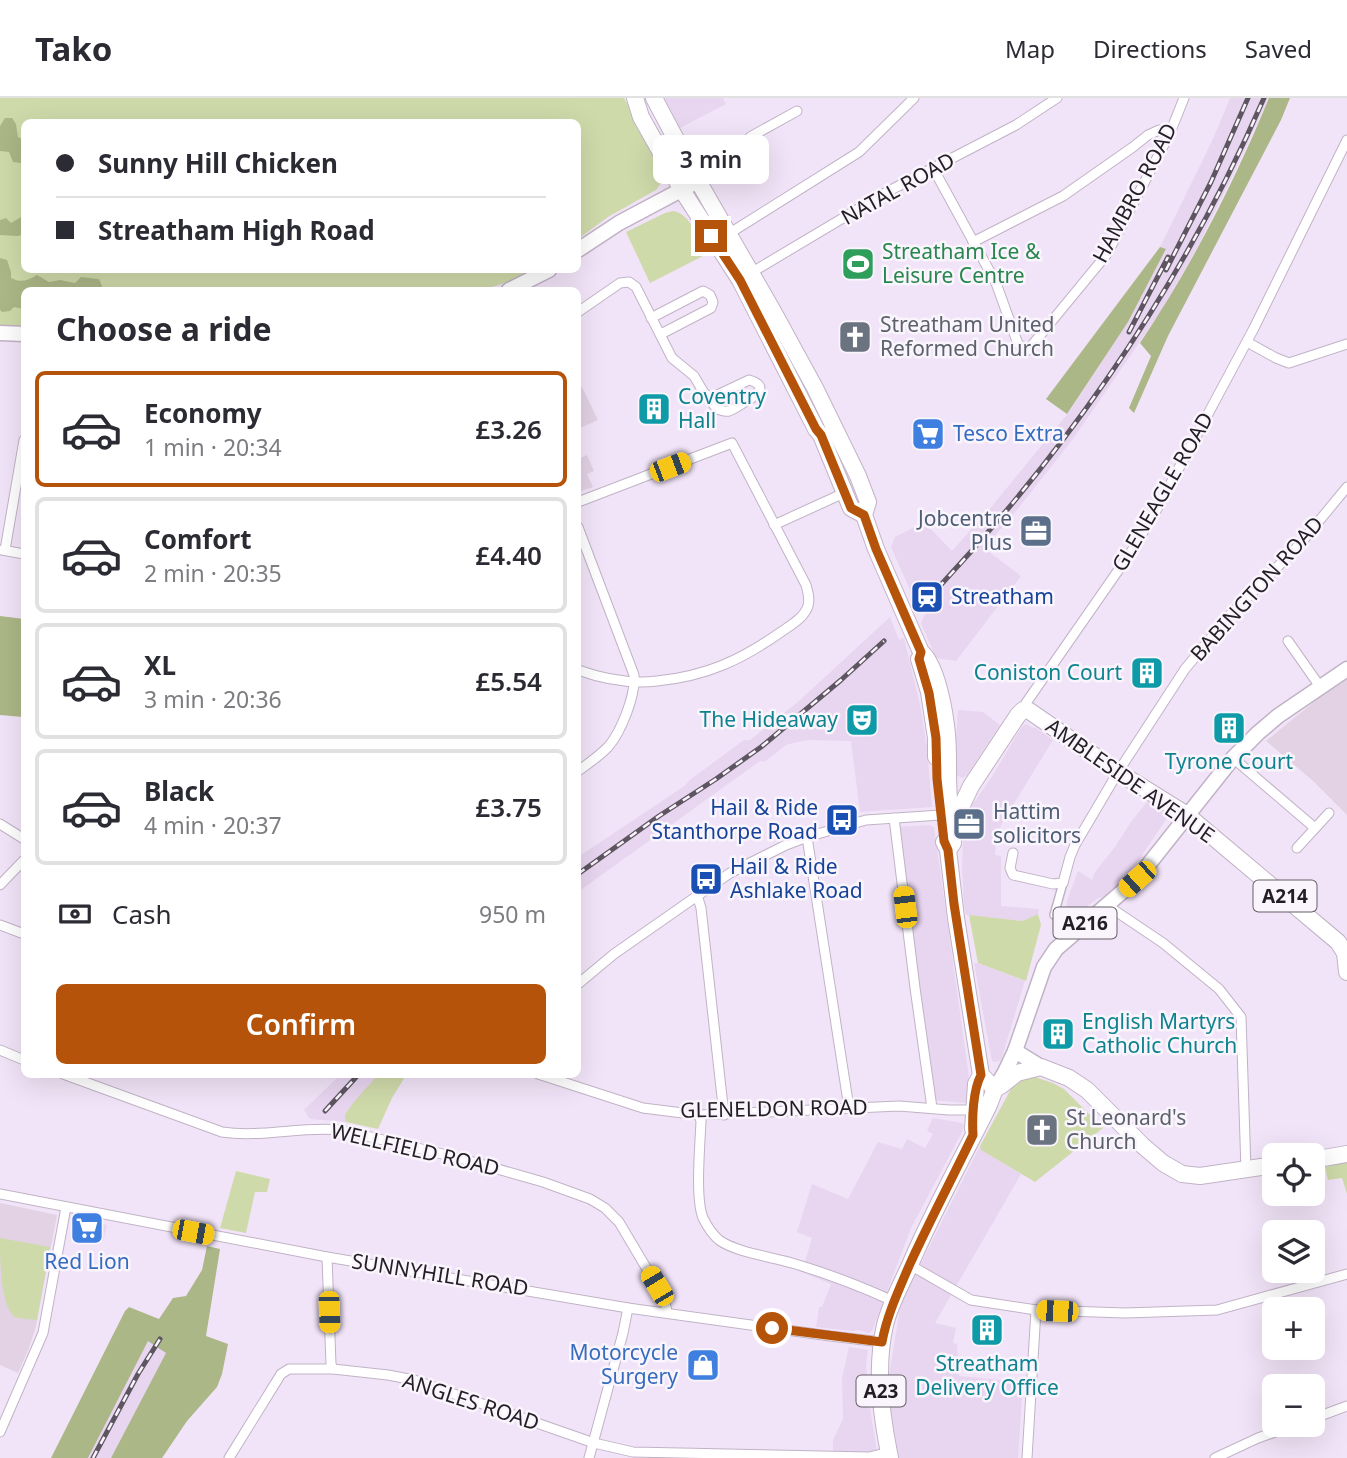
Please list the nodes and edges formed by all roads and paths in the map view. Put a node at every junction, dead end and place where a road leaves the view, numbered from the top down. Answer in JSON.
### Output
{"nodes":[{"id":1,"x":635,"y":98,"type":"edge"},
{"id":2,"x":654,"y":98,"type":"edge"},
{"id":3,"x":914,"y":98,"type":"edge"},
{"id":4,"x":1057,"y":98,"type":"edge"},
{"id":5,"x":1184,"y":98,"type":"edge"},
{"id":6,"x":797,"y":111,"type":"dead end"},
{"id":7,"x":1170,"y":133,"type":"junction"},
{"id":8,"x":750,"y":138,"type":"dead end"},
{"id":9,"x":1347,"y":139,"type":"edge"},
{"id":10,"x":933,"y":168,"type":"junction"},
{"id":11,"x":698,"y":181,"type":"junction"},
{"id":12,"x":682,"y":190,"type":"junction"},
{"id":13,"x":730,"y":233,"type":"junction"},
{"id":14,"x":973,"y":242,"type":"junction"},
{"id":15,"x":581,"y":248,"type":"edge"},
{"id":16,"x":546,"y":273,"type":"edge"},
{"id":17,"x":746,"y":276,"type":"junction"},
{"id":18,"x":531,"y":286,"type":"edge"},
{"id":19,"x":581,"y":310,"type":"edge"},
{"id":20,"x":651,"y":318,"type":"junction"},
{"id":21,"x":0,"y":333,"type":"edge"},
{"id":22,"x":21,"y":334,"type":"edge"},
{"id":23,"x":661,"y":334,"type":"junction"},
{"id":24,"x":1247,"y":342,"type":"junction"},
{"id":25,"x":1347,"y":344,"type":"edge"},
{"id":26,"x":711,"y":398,"type":"junction"},
{"id":27,"x":21,"y":456,"type":"edge"},
{"id":28,"x":1347,"y":487,"type":"edge"},
{"id":29,"x":845,"y":493,"type":"junction"},
{"id":30,"x":581,"y":501,"type":"edge"},
{"id":31,"x":864,"y":515,"type":"junction"},
{"id":32,"x":774,"y":525,"type":"junction"},
{"id":33,"x":581,"y":535,"type":"edge"},
{"id":34,"x":3,"y":550,"type":"edge"},
{"id":35,"x":21,"y":553,"type":"edge"},
{"id":36,"x":1288,"y":641,"type":"dead end"},
{"id":37,"x":921,"y":652,"type":"junction"},
{"id":38,"x":1347,"y":669,"type":"edge"},
{"id":39,"x":581,"y":671,"type":"edge"},
{"id":40,"x":635,"y":682,"type":"junction"},
{"id":41,"x":1321,"y":688,"type":"junction"},
{"id":42,"x":1025,"y":710,"type":"junction"},
{"id":43,"x":1233,"y":758,"type":"junction"},
{"id":44,"x":581,"y":769,"type":"edge"},
{"id":45,"x":1118,"y":772,"type":"junction"},
{"id":46,"x":948,"y":779,"type":"junction"},
{"id":47,"x":971,"y":786,"type":"junction"},
{"id":48,"x":1329,"y":813,"type":"dead end"},
{"id":49,"x":946,"y":814,"type":"junction"},
{"id":50,"x":1187,"y":815,"type":"junction"},
{"id":51,"x":894,"y":818,"type":"junction"},
{"id":52,"x":0,"y":824,"type":"edge"},
{"id":53,"x":1315,"y":828,"type":"junction"},
{"id":54,"x":807,"y":836,"type":"junction"},
{"id":55,"x":21,"y":837,"type":"edge"},
{"id":56,"x":1297,"y":848,"type":"dead end"},
{"id":57,"x":1013,"y":853,"type":"dead end"},
{"id":58,"x":21,"y":863,"type":"edge"},
{"id":59,"x":1063,"y":883,"type":"junction"},
{"id":60,"x":0,"y":885,"type":"edge"},
{"id":61,"x":697,"y":895,"type":"junction"},
{"id":62,"x":1108,"y":906,"type":"junction"},
{"id":63,"x":1054,"y":915,"type":"dead end"},
{"id":64,"x":0,"y":925,"type":"edge"},
{"id":65,"x":21,"y":933,"type":"edge"},
{"id":66,"x":1345,"y":945,"type":"edge"},
{"id":67,"x":1347,"y":972,"type":"edge"},
{"id":68,"x":581,"y":982,"type":"edge"},
{"id":69,"x":0,"y":1050,"type":"edge"},
{"id":70,"x":1015,"y":1051,"type":"junction"},
{"id":71,"x":21,"y":1059,"type":"edge"},
{"id":72,"x":1041,"y":1067,"type":"junction"},
{"id":73,"x":981,"y":1075,"type":"junction"},
{"id":74,"x":75,"y":1078,"type":"edge"},
{"id":75,"x":550,"y":1078,"type":"edge"},
{"id":76,"x":995,"y":1089,"type":"junction"},
{"id":77,"x":849,"y":1108,"type":"junction"},
{"id":78,"x":932,"y":1108,"type":"junction"},
{"id":79,"x":974,"y":1110,"type":"junction"},
{"id":80,"x":699,"y":1115,"type":"junction"},
{"id":81,"x":723,"y":1115,"type":"junction"},
{"id":82,"x":973,"y":1135,"type":"junction"},
{"id":83,"x":1347,"y":1154,"type":"edge"},
{"id":84,"x":1325,"y":1158,"type":"edge"},
{"id":85,"x":1262,"y":1168,"type":"edge"},
{"id":86,"x":1246,"y":1170,"type":"junction"},
{"id":87,"x":0,"y":1194,"type":"edge"},
{"id":88,"x":66,"y":1207,"type":"junction"},
{"id":89,"x":327,"y":1257,"type":"junction"},
{"id":90,"x":910,"y":1265,"type":"junction"},
{"id":91,"x":1347,"y":1274,"type":"edge"},
{"id":92,"x":893,"y":1301,"type":"junction"},
{"id":93,"x":628,"y":1308,"type":"junction"},
{"id":94,"x":1036,"y":1310,"type":"junction"},
{"id":95,"x":667,"y":1312,"type":"junction"},
{"id":96,"x":882,"y":1342,"type":"junction"},
{"id":97,"x":333,"y":1368,"type":"junction"},
{"id":98,"x":1347,"y":1406,"type":"edge"},
{"id":99,"x":1325,"y":1414,"type":"edge"},
{"id":100,"x":0,"y":1432,"type":"edge"},
{"id":101,"x":1262,"y":1437,"type":"edge"},
{"id":102,"x":594,"y":1443,"type":"junction"},
{"id":103,"x":889,"y":1455,"type":"edge"},
{"id":104,"x":229,"y":1458,"type":"edge"},
{"id":105,"x":589,"y":1458,"type":"edge"},
{"id":106,"x":1027,"y":1458,"type":"edge"},
{"id":107,"x":1215,"y":1458,"type":"edge"}],
"edges":[{"from":1,"to":12,"type":"highway","number":"A23"},
{"from":2,"to":11,"type":"highway","number":"A23"},
{"from":3,"to":13,"type":"street"},
{"from":4,"to":10,"type":"street","name":"NATAL ROAD"},
{"from":5,"to":7,"type":"street","name":"HAMBRO ROAD"},
{"from":6,"to":8,"type":"street"},
{"from":7,"to":14,"type":"street"},
{"from":7,"to":14,"type":"street","name":"HAMBRO ROAD"},
{"from":9,"to":24,"type":"street","name":"GLENEAGLE ROAD"},
{"from":10,"to":14,"type":"street"},
{"from":10,"to":17,"type":"street","name":"NATAL ROAD"},
{"from":11,"to":12,"type":"main road"},
{"from":11,"to":13,"type":"highway","number":"A23"},
{"from":12,"to":15,"type":"main road"},
{"from":12,"to":17,"type":"highway","number":"A23"},
{"from":13,"to":17,"type":"highway","number":"A23"},
{"from":16,"to":18,"type":"main road"},
{"from":17,"to":29,"type":"highway","number":"A23"},
{"from":17,"to":31,"type":"highway","number":"A23"},
{"from":19,"to":20,"type":"street"},
{"from":20,"to":23,"type":"street"},
{"from":20,"to":23,"type":"street"},
{"from":21,"to":22,"type":"main road"},
{"from":23,"to":26,"type":"street"},
{"from":24,"to":25,"type":"street"},
{"from":24,"to":42,"type":"street","name":"GLENEAGLE ROAD"},
{"from":26,"to":26,"type":"street"},
{"from":27,"to":34,"type":"street"},
{"from":28,"to":45,"type":"street","name":"BABINGTON ROAD"},
{"from":29,"to":31,"type":"highway","number":"A23"},
{"from":29,"to":32,"type":"street"},
{"from":30,"to":32,"type":"street"},
{"from":31,"to":37,"type":"highway","number":"A23"},
{"from":32,"to":40,"type":"street"},
{"from":33,"to":40,"type":"street"},
{"from":34,"to":35,"type":"street"},
{"from":36,"to":41,"type":"street"},
{"from":37,"to":46,"type":"highway","number":"A23"},
{"from":37,"to":49,"type":"highway","number":"A23"},
{"from":38,"to":41,"type":"main road","number":"A216"},
{"from":39,"to":40,"type":"street"},
{"from":40,"to":44,"type":"street"},
{"from":41,"to":43,"type":"main road","number":"A216"},
{"from":42,"to":45,"type":"highway","name":"AMBLESIDE AVENUE","number":"A214"},
{"from":42,"to":47,"type":"highway","name":"GLENEAGLE ROAD"},
{"from":43,"to":50,"type":"main road","number":"A216"},
{"from":43,"to":53,"type":"street"},
{"from":45,"to":50,"type":"highway","name":"AMBLESIDE AVENUE","number":"A214"},
{"from":45,"to":59,"type":"street","name":"BABINGTON ROAD"},
{"from":46,"to":47,"type":"highway"},
{"from":46,"to":49,"type":"highway","number":"A23"},
{"from":47,"to":49,"type":"highway","name":"GLENEAGLE ROAD"},
{"from":48,"to":53,"type":"street"},
{"from":49,"to":51,"type":"street"},
{"from":49,"to":73,"type":"highway","number":"A23"},
{"from":50,"to":62,"type":"main road","number":"A216"},
{"from":50,"to":66,"type":"highway","name":"AMBLESIDE AVENUE","number":"A214"},
{"from":51,"to":54,"type":"street"},
{"from":51,"to":78,"type":"street"},
{"from":52,"to":55,"type":"street"},
{"from":53,"to":56,"type":"street"},
{"from":54,"to":61,"type":"street"},
{"from":54,"to":77,"type":"street"},
{"from":57,"to":59,"type":"street"},
{"from":58,"to":60,"type":"street"},
{"from":59,"to":63,"type":"street","name":"BABINGTON ROAD"},
{"from":61,"to":68,"type":"street"},
{"from":61,"to":81,"type":"street"},
{"from":62,"to":70,"type":"main road","number":"A216"},
{"from":62,"to":86,"type":"street"},
{"from":64,"to":65,"type":"street"},
{"from":66,"to":67,"type":"highway","name":"AMBLESIDE AVENUE","number":"A214"},
{"from":69,"to":71,"type":"street"},
{"from":70,"to":72,"type":"main road"},
{"from":70,"to":76,"type":"main road","number":"A216"},
{"from":72,"to":76,"type":"highway"},
{"from":72,"to":86,"type":"highway"},
{"from":73,"to":76,"type":"highway"},
{"from":73,"to":79,"type":"highway","number":"A23"},
{"from":74,"to":95,"type":"street","name":"WELLFIELD ROAD"},
{"from":75,"to":80,"type":"street","name":"GLENELDON ROAD"},
{"from":76,"to":82,"type":"highway","number":"A23"},
{"from":77,"to":78,"type":"street","name":"GLENELDON ROAD"},
{"from":77,"to":81,"type":"street","name":"GLENELDON ROAD"},
{"from":78,"to":79,"type":"street","name":"GLENELDON ROAD"},
{"from":79,"to":82,"type":"highway","number":"A23"},
{"from":80,"to":81,"type":"street","name":"GLENELDON ROAD"},
{"from":80,"to":92,"type":"street"},
{"from":82,"to":90,"type":"highway","number":"A23"},
{"from":83,"to":84,"type":"highway"},
{"from":85,"to":86,"type":"highway"},
{"from":87,"to":88,"type":"street","name":"SUNNYHILL ROAD"},
{"from":88,"to":89,"type":"street","name":"SUNNYHILL ROAD"},
{"from":88,"to":100,"type":"street"},
{"from":89,"to":93,"type":"street","name":"SUNNYHILL ROAD"},
{"from":89,"to":97,"type":"street"},
{"from":90,"to":92,"type":"highway","number":"A23"},
{"from":90,"to":94,"type":"street"},
{"from":91,"to":94,"type":"street"},
{"from":92,"to":96,"type":"highway","number":"A23"},
{"from":93,"to":95,"type":"street","name":"SUNNYHILL ROAD"},
{"from":93,"to":102,"type":"street"},
{"from":94,"to":106,"type":"street"},
{"from":95,"to":96,"type":"street","name":"SUNNYHILL ROAD"},
{"from":96,"to":103,"type":"highway","number":"A23"},
{"from":97,"to":102,"type":"street","name":"ANGLES ROAD"},
{"from":97,"to":104,"type":"street","name":"ANGLES ROAD"},
{"from":98,"to":99,"type":"street"},
{"from":101,"to":107,"type":"street"},
{"from":102,"to":103,"type":"street","name":"ANGLES ROAD"},
{"from":102,"to":105,"type":"street"}]}
